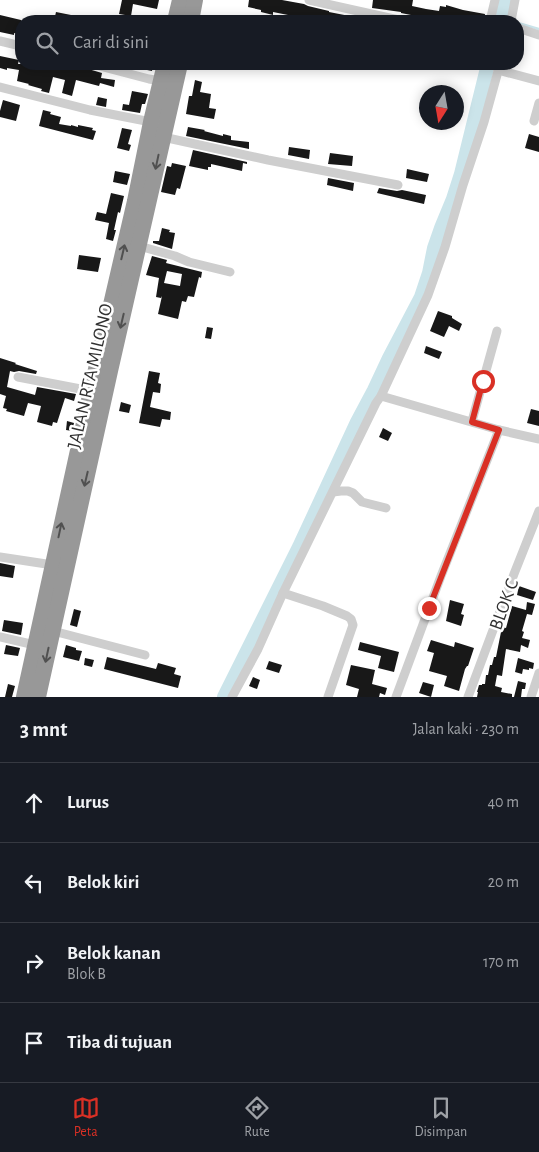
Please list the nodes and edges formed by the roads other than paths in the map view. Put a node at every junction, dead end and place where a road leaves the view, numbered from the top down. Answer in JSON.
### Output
{"nodes":[{"id":1,"x":180,"y":0,"type":"edge"},
{"id":2,"x":195,"y":0,"type":"edge"},
{"id":3,"x":309,"y":0,"type":"edge"},
{"id":4,"x":495,"y":0,"type":"edge"},
{"id":5,"x":515,"y":0,"type":"edge"},
{"id":6,"x":177,"y":15,"type":"edge"},
{"id":7,"x":192,"y":15,"type":"edge"},
{"id":8,"x":376,"y":15,"type":"edge"},
{"id":9,"x":491,"y":15,"type":"edge"},
{"id":10,"x":512,"y":15,"type":"edge"},
{"id":11,"x":524,"y":30,"type":"edge"},
{"id":12,"x":539,"y":35,"type":"edge"},
{"id":13,"x":0,"y":40,"type":"edge"},
{"id":14,"x":15,"y":44,"type":"edge"},
{"id":15,"x":115,"y":70,"type":"edge"},
{"id":16,"x":164,"y":70,"type":"edge"},
{"id":17,"x":177,"y":70,"type":"edge"},
{"id":18,"x":498,"y":70,"type":"edge"},
{"id":19,"x":508,"y":70,"type":"edge"},
{"id":20,"x":161,"y":81,"type":"junction"},
{"id":21,"x":539,"y":81,"type":"edge"},
{"id":22,"x":0,"y":87,"type":"edge"},
{"id":23,"x":539,"y":103,"type":"edge"},
{"id":24,"x":158,"y":114,"type":"junction"},
{"id":25,"x":534,"y":121,"type":"dead end"},
{"id":26,"x":163,"y":137,"type":"junction"},
{"id":27,"x":398,"y":185,"type":"dead end"},
{"id":28,"x":139,"y":246,"type":"junction"},
{"id":29,"x":230,"y":272,"type":"dead end"},
{"id":30,"x":497,"y":330,"type":"dead end"},
{"id":31,"x":18,"y":377,"type":"dead end"},
{"id":32,"x":91,"y":391,"type":"junction"},
{"id":33,"x":381,"y":396,"type":"junction"},
{"id":34,"x":472,"y":422,"type":"junction"},
{"id":35,"x":499,"y":430,"type":"junction"},
{"id":36,"x":539,"y":439,"type":"edge"},
{"id":37,"x":333,"y":492,"type":"junction"},
{"id":38,"x":386,"y":508,"type":"dead end"},
{"id":39,"x":539,"y":511,"type":"edge"},
{"id":40,"x":0,"y":557,"type":"edge"},
{"id":41,"x":52,"y":565,"type":"junction"},
{"id":42,"x":283,"y":593,"type":"junction"},
{"id":43,"x":51,"y":608,"type":"junction"},
{"id":44,"x":53,"y":631,"type":"junction"},
{"id":45,"x":0,"y":637,"type":"edge"},
{"id":46,"x":35,"y":645,"type":"junction"},
{"id":47,"x":145,"y":655,"type":"dead end"},
{"id":48,"x":539,"y":673,"type":"edge"},
{"id":49,"x":24,"y":697,"type":"edge"},
{"id":50,"x":38,"y":697,"type":"edge"},
{"id":51,"x":232,"y":697,"type":"edge"},
{"id":52,"x":328,"y":697,"type":"edge"},
{"id":53,"x":396,"y":697,"type":"edge"},
{"id":54,"x":468,"y":697,"type":"edge"},
{"id":55,"x":531,"y":697,"type":"edge"}],
"edges":[{"from":1,"to":6,"type":"highway"},
{"from":2,"to":7,"type":"highway"},
{"from":3,"to":8,"type":"street"},
{"from":4,"to":9,"type":"street"},
{"from":5,"to":10,"type":"street"},
{"from":11,"to":12,"type":"street"},
{"from":13,"to":14,"type":"street"},
{"from":15,"to":20,"type":"street"},
{"from":16,"to":20,"type":"highway","name":"JALAN RTA MILONO"},
{"from":17,"to":24,"type":"highway","name":"JALAN RTA MILONO"},
{"from":18,"to":33,"type":"street"},
{"from":19,"to":21,"type":"street"},
{"from":20,"to":24,"type":"highway","name":"JALAN RTA MILONO"},
{"from":22,"to":24,"type":"street"},
{"from":23,"to":25,"type":"street"},
{"from":24,"to":26,"type":"highway","name":"JALAN RTA MILONO"},
{"from":32,"to":24,"type":"highway","name":"JALAN RTA MILONO","one_way":true},
{"from":26,"to":27,"type":"street"},
{"from":26,"to":28,"type":"highway","name":"JALAN RTA MILONO","one_way":true},
{"from":28,"to":29,"type":"street"},
{"from":28,"to":43,"type":"highway","name":"JALAN RTA MILONO","one_way":true},
{"from":30,"to":34,"type":"street"},
{"from":31,"to":32,"type":"street"},
{"from":41,"to":32,"type":"highway","name":"JALAN RTA MILONO","one_way":true},
{"from":33,"to":34,"type":"street"},
{"from":33,"to":37,"type":"street"},
{"from":34,"to":35,"type":"street"},
{"from":35,"to":36,"type":"street"},
{"from":35,"to":53,"type":"street"},
{"from":37,"to":38,"type":"street"},
{"from":37,"to":42,"type":"street"},
{"from":39,"to":54,"type":"street","name":"BLOK C"},
{"from":40,"to":41,"type":"street"},
{"from":41,"to":43,"type":"highway","name":"JALAN RTA MILONO"},
{"from":42,"to":51,"type":"street"},
{"from":42,"to":52,"type":"street"},
{"from":43,"to":44,"type":"highway","name":"JALAN RTA MILONO"},
{"from":43,"to":46,"type":"highway","name":"JALAN RTA MILONO"},
{"from":44,"to":47,"type":"street"},
{"from":44,"to":50,"type":"highway","name":"JALAN RTA MILONO","one_way":true},
{"from":45,"to":46,"type":"street"},
{"from":46,"to":49,"type":"highway","name":"JALAN RTA MILONO"},
{"from":48,"to":55,"type":"street"}]}
